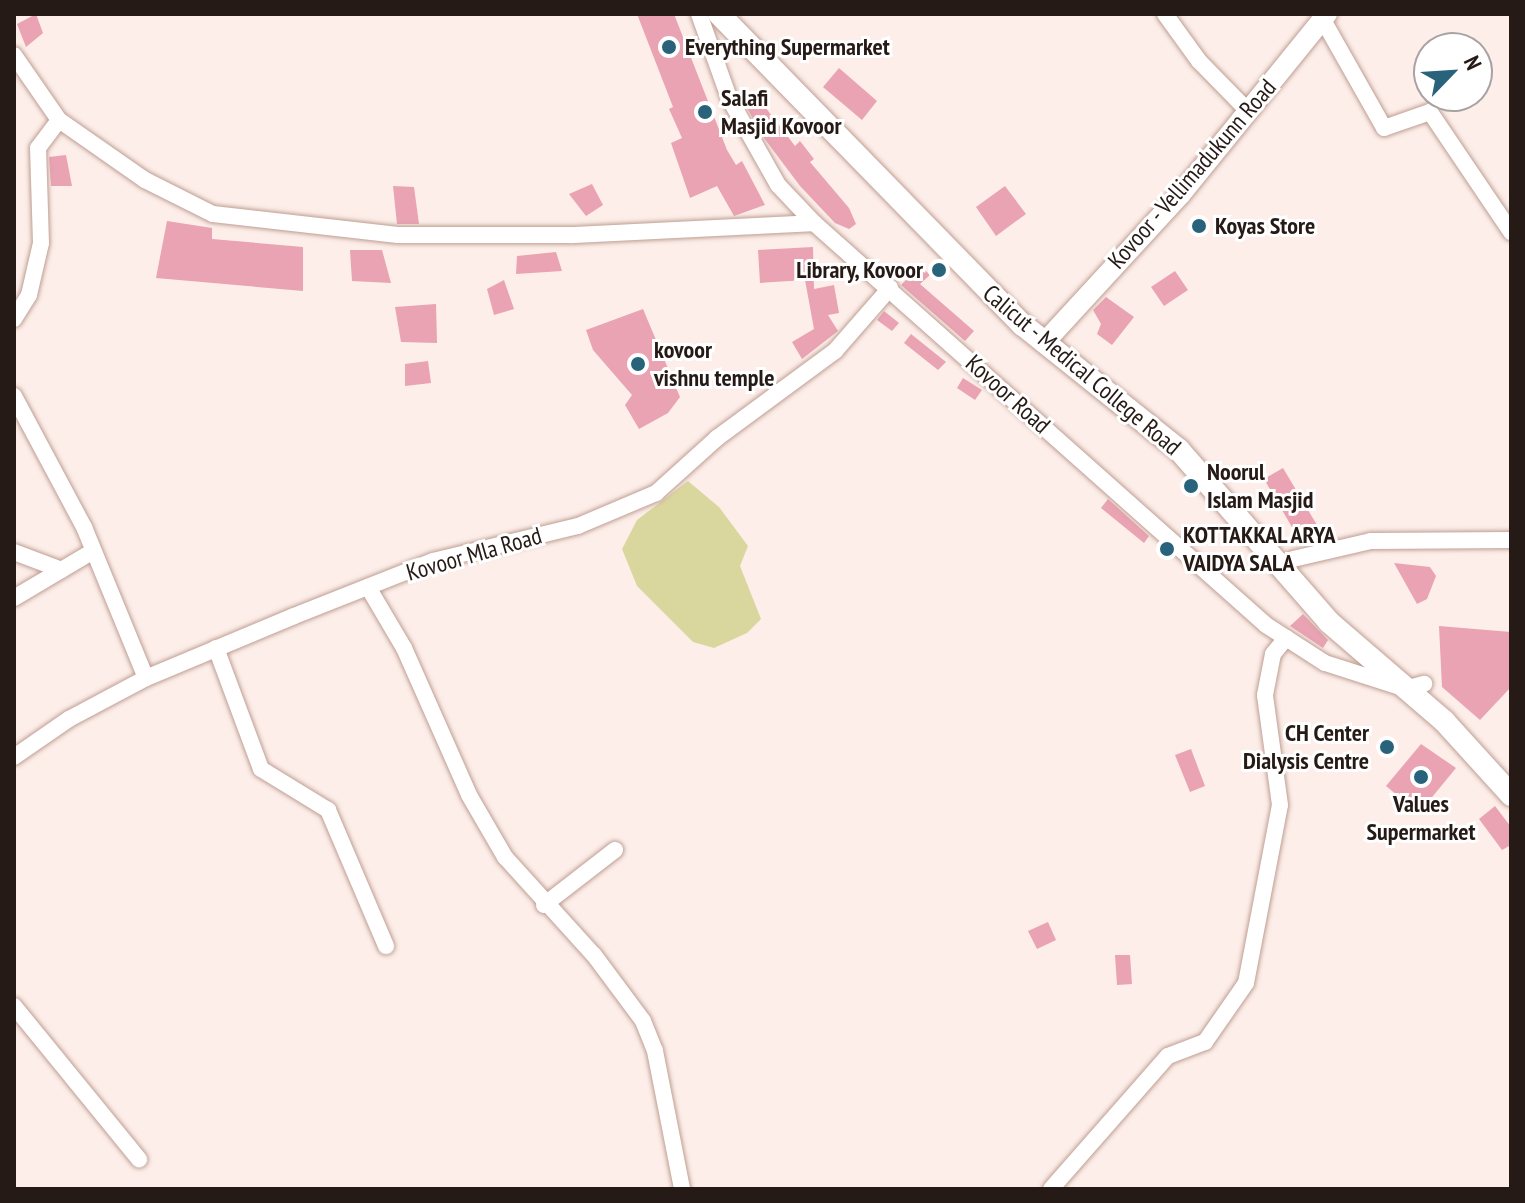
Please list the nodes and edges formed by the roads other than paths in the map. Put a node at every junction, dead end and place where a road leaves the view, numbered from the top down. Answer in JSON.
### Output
{"nodes":[{"id":1,"x":699,"y":14,"type":"edge"},
{"id":2,"x":719,"y":14,"type":"edge"},
{"id":3,"x":740,"y":14,"type":"edge"},
{"id":4,"x":1165,"y":14,"type":"edge"},
{"id":5,"x":1325,"y":17,"type":"edge"},
{"id":6,"x":14,"y":55,"type":"edge"},
{"id":7,"x":1248,"y":111,"type":"junction"},
{"id":8,"x":59,"y":120,"type":"junction"},
{"id":9,"x":814,"y":223,"type":"junction"},
{"id":10,"x":1511,"y":232,"type":"edge"},
{"id":11,"x":890,"y":288,"type":"junction"},
{"id":12,"x":14,"y":319,"type":"edge"},
{"id":13,"x":1049,"y":337,"type":"junction"},
{"id":14,"x":1109,"y":385,"type":"junction"},
{"id":15,"x":14,"y":396,"type":"edge"},
{"id":16,"x":1511,"y":540,"type":"edge"},
{"id":17,"x":93,"y":551,"type":"junction"},
{"id":18,"x":14,"y":552,"type":"edge"},
{"id":19,"x":1293,"y":559,"type":"junction"},
{"id":20,"x":62,"y":570,"type":"junction"},
{"id":21,"x":368,"y":587,"type":"junction"},
{"id":22,"x":14,"y":598,"type":"edge"},
{"id":23,"x":1286,"y":638,"type":"junction"},
{"id":24,"x":216,"y":648,"type":"junction"},
{"id":25,"x":146,"y":678,"type":"junction"},
{"id":26,"x":1415,"y":686,"type":"junction"},
{"id":27,"x":14,"y":757,"type":"edge"},
{"id":28,"x":1511,"y":772,"type":"edge"},
{"id":29,"x":1511,"y":795,"type":"edge"},
{"id":30,"x":615,"y":850,"type":"dead end"},
{"id":31,"x":544,"y":905,"type":"junction"},
{"id":32,"x":386,"y":946,"type":"dead end"},
{"id":33,"x":14,"y":1006,"type":"edge"},
{"id":34,"x":139,"y":1159,"type":"dead end"},
{"id":35,"x":682,"y":1189,"type":"edge"},
{"id":36,"x":1051,"y":1189,"type":"edge"}],
"edges":[{"from":1,"to":9,"type":"street","name":"Kovoor Road"},
{"from":2,"to":13,"type":"main road","name":"Calicut - Medical College Road"},
{"from":3,"to":13,"type":"main road"},
{"from":4,"to":7,"type":"street"},
{"from":5,"to":7,"type":"street","name":"Kovoor - Vellimadukunn Road"},
{"from":5,"to":10,"type":"street"},
{"from":6,"to":8,"type":"street"},
{"from":7,"to":13,"type":"street","name":"Kovoor - Vellimadukunn Road"},
{"from":8,"to":9,"type":"street"},
{"from":8,"to":12,"type":"street"},
{"from":9,"to":11,"type":"street","name":"Kovoor Road"},
{"from":11,"to":21,"type":"street","name":"Kovoor Mla Road"},
{"from":11,"to":23,"type":"street","name":"Kovoor Road"},
{"from":13,"to":14,"type":"main road"},
{"from":14,"to":19,"type":"main road"},
{"from":14,"to":26,"type":"main road","name":"Calicut - Medical College Road"},
{"from":15,"to":17,"type":"street"},
{"from":16,"to":19,"type":"street"},
{"from":17,"to":20,"type":"street"},
{"from":17,"to":25,"type":"street"},
{"from":18,"to":20,"type":"street"},
{"from":19,"to":26,"type":"main road"},
{"from":20,"to":22,"type":"street"},
{"from":21,"to":24,"type":"street","name":"Kovoor Mla Road"},
{"from":21,"to":31,"type":"street"},
{"from":23,"to":26,"type":"street","name":"Kovoor Road"},
{"from":23,"to":36,"type":"street"},
{"from":24,"to":25,"type":"street","name":"Kovoor Mla Road"},
{"from":24,"to":32,"type":"street"},
{"from":25,"to":27,"type":"street","name":"Kovoor Mla Road"},
{"from":26,"to":28,"type":"main road"},
{"from":26,"to":29,"type":"main road","name":"Calicut - Medical College Road"},
{"from":30,"to":31,"type":"street"},
{"from":31,"to":35,"type":"street"},
{"from":33,"to":34,"type":"street"}]}
